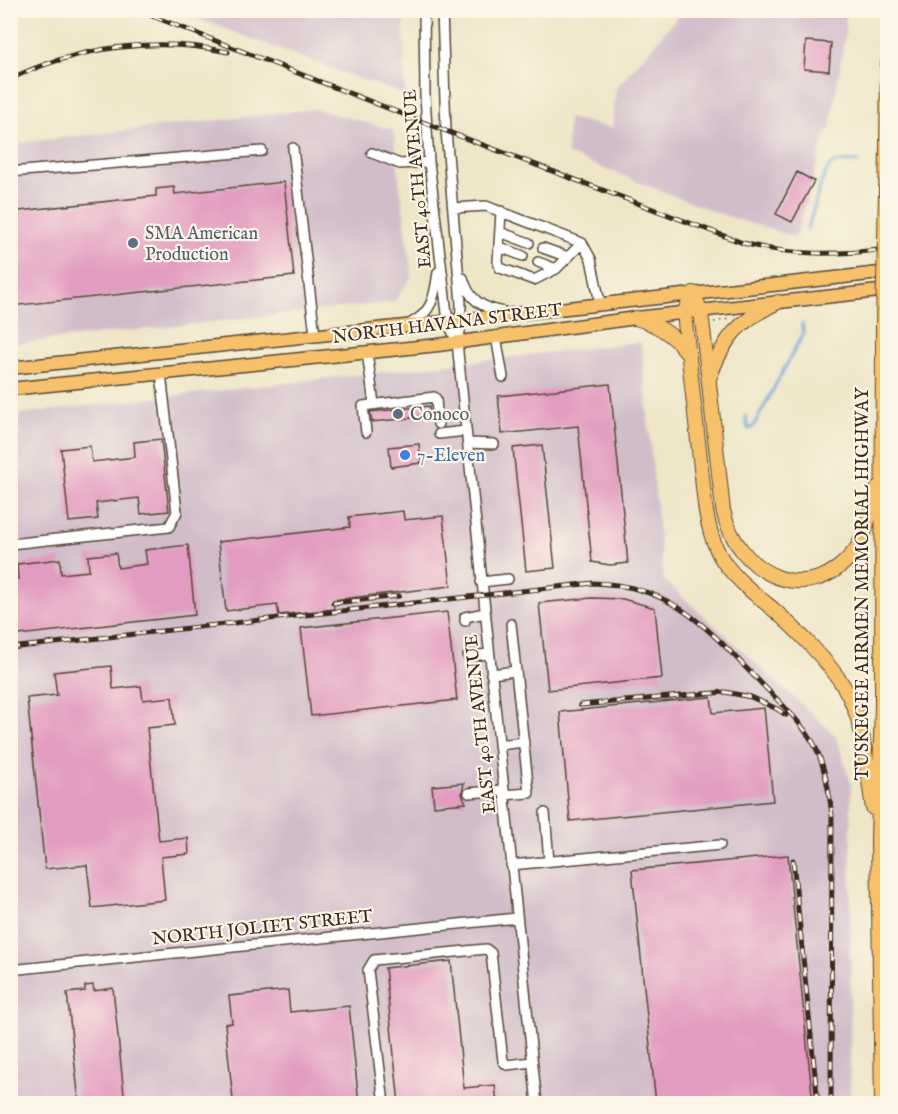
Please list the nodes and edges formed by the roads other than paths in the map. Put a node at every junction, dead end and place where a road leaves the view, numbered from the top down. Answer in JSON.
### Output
{"nodes":[{"id":1,"x":424,"y":10,"type":"edge"},
{"id":2,"x":442,"y":10,"type":"edge"},
{"id":3,"x":888,"y":64,"type":"edge"},
{"id":4,"x":294,"y":148,"type":"dead end"},
{"id":5,"x":887,"y":148,"type":"edge"},
{"id":6,"x":262,"y":151,"type":"dead end"},
{"id":7,"x":372,"y":153,"type":"dead end"},
{"id":8,"x":429,"y":162,"type":"junction"},
{"id":9,"x":10,"y":172,"type":"edge"},
{"id":10,"x":453,"y":208,"type":"junction"},
{"id":11,"x":501,"y":212,"type":"junction"},
{"id":12,"x":500,"y":231,"type":"junction"},
{"id":13,"x":529,"y":243,"type":"dead end"},
{"id":14,"x":582,"y":243,"type":"junction"},
{"id":15,"x":500,"y":247,"type":"junction"},
{"id":16,"x":543,"y":248,"type":"dead end"},
{"id":17,"x":440,"y":255,"type":"junction"},
{"id":18,"x":523,"y":256,"type":"dead end"},
{"id":19,"x":568,"y":257,"type":"junction"},
{"id":20,"x":459,"y":261,"type":"junction"},
{"id":21,"x":538,"y":262,"type":"dead end"},
{"id":22,"x":556,"y":268,"type":"junction"},
{"id":23,"x":888,"y":272,"type":"edge"},
{"id":24,"x":888,"y":290,"type":"edge"},
{"id":25,"x":693,"y":293,"type":"junction"},
{"id":26,"x":777,"y":302,"type":"junction"},
{"id":27,"x":600,"y":303,"type":"junction"},
{"id":28,"x":701,"y":311,"type":"junction"},
{"id":29,"x":684,"y":313,"type":"junction"},
{"id":30,"x":519,"y":314,"type":"junction"},
{"id":31,"x":636,"y":318,"type":"junction"},
{"id":32,"x":461,"y":320,"type":"junction"},
{"id":33,"x":448,"y":322,"type":"junction"},
{"id":34,"x":404,"y":326,"type":"junction"},
{"id":35,"x":315,"y":335,"type":"junction"},
{"id":36,"x":496,"y":336,"type":"junction"},
{"id":37,"x":457,"y":342,"type":"junction"},
{"id":38,"x":367,"y":352,"type":"junction"},
{"id":39,"x":689,"y":355,"type":"junction"},
{"id":40,"x":10,"y":368,"type":"edge"},
{"id":41,"x":161,"y":374,"type":"junction"},
{"id":42,"x":503,"y":376,"type":"dead end"},
{"id":43,"x":709,"y":378,"type":"junction"},
{"id":44,"x":10,"y":389,"type":"edge"},
{"id":45,"x":374,"y":404,"type":"junction"},
{"id":46,"x":466,"y":430,"type":"junction"},
{"id":47,"x":366,"y":432,"type":"dead end"},
{"id":48,"x":468,"y":443,"type":"junction"},
{"id":49,"x":494,"y":444,"type":"dead end"},
{"id":50,"x":881,"y":476,"type":"junction"},
{"id":51,"x":10,"y":544,"type":"edge"},
{"id":52,"x":508,"y":579,"type":"dead end"},
{"id":53,"x":481,"y":582,"type":"junction"},
{"id":54,"x":485,"y":613,"type":"junction"},
{"id":55,"x":465,"y":621,"type":"dead end"},
{"id":56,"x":511,"y":624,"type":"dead end"},
{"id":57,"x":489,"y":654,"type":"junction"},
{"id":58,"x":468,"y":656,"type":"dead end"},
{"id":59,"x":516,"y":671,"type":"junction"},
{"id":60,"x":491,"y":674,"type":"junction"},
{"id":61,"x":524,"y":742,"type":"junction"},
{"id":62,"x":499,"y":745,"type":"junction"},
{"id":63,"x":504,"y":792,"type":"junction"},
{"id":64,"x":469,"y":793,"type":"dead end"},
{"id":65,"x":545,"y":813,"type":"dead end"},
{"id":66,"x":878,"y":840,"type":"junction"},
{"id":67,"x":720,"y":845,"type":"dead end"},
{"id":68,"x":549,"y":861,"type":"junction"},
{"id":69,"x":512,"y":865,"type":"junction"},
{"id":70,"x":517,"y":918,"type":"junction"},
{"id":71,"x":10,"y":970,"type":"edge"},
{"id":72,"x":532,"y":1062,"type":"junction"},
{"id":73,"x":384,"y":1104,"type":"edge"},
{"id":74,"x":537,"y":1104,"type":"edge"},
{"id":75,"x":882,"y":1104,"type":"edge"}],
"edges":[{"from":1,"to":8,"type":"street","name":"EAST 40TH AVENUE"},
{"from":2,"to":10,"type":"street","name":"EAST 40TH AVENUE"},
{"from":3,"to":5,"type":"highway","name":"TUSKEGEE AIRMEN MEMORIAL HIGHWAY"},
{"from":4,"to":35,"type":"street"},
{"from":5,"to":50,"type":"highway","name":"TUSKEGEE AIRMEN MEMORIAL HIGHWAY","bridge":true},
{"from":6,"to":9,"type":"street"},
{"from":7,"to":8,"type":"street"},
{"from":8,"to":17,"type":"street","name":"EAST 40TH AVENUE"},
{"from":10,"to":11,"type":"street"},
{"from":10,"to":20,"type":"street","name":"EAST 40TH AVENUE"},
{"from":11,"to":12,"type":"street"},
{"from":11,"to":14,"type":"street"},
{"from":12,"to":13,"type":"street"},
{"from":12,"to":15,"type":"street"},
{"from":14,"to":19,"type":"street"},
{"from":14,"to":27,"type":"street"},
{"from":15,"to":18,"type":"street"},
{"from":15,"to":22,"type":"street"},
{"from":16,"to":19,"type":"street"},
{"from":17,"to":33,"type":"street","name":"EAST 40TH AVENUE"},
{"from":17,"to":34,"type":"street"},
{"from":19,"to":22,"type":"street"},
{"from":20,"to":30,"type":"street"},
{"from":20,"to":32,"type":"street","name":"EAST 40TH AVENUE"},
{"from":21,"to":22,"type":"street"},
{"from":23,"to":25,"type":"main road","name":"NORTH HAVANA STREET"},
{"from":24,"to":26,"type":"main road","name":"NORTH HAVANA STREET"},
{"from":25,"to":27,"type":"main road","name":"NORTH HAVANA STREET"},
{"from":25,"to":28,"type":"highway"},
{"from":25,"to":29,"type":"highway"},
{"from":26,"to":28,"type":"main road","name":"NORTH HAVANA STREET"},
{"from":26,"to":43,"type":"highway"},
{"from":27,"to":30,"type":"main road","name":"NORTH HAVANA STREET"},
{"from":28,"to":29,"type":"main road","name":"NORTH HAVANA STREET"},
{"from":28,"to":43,"type":"highway"},
{"from":29,"to":31,"type":"main road","name":"NORTH HAVANA STREET"},
{"from":29,"to":39,"type":"highway"},
{"from":30,"to":32,"type":"main road","name":"NORTH HAVANA STREET"},
{"from":31,"to":36,"type":"main road","name":"NORTH HAVANA STREET"},
{"from":31,"to":39,"type":"highway"},
{"from":32,"to":33,"type":"main road","name":"NORTH HAVANA STREET"},
{"from":32,"to":37,"type":"street","name":"EAST 40TH AVENUE"},
{"from":33,"to":34,"type":"main road","name":"NORTH HAVANA STREET"},
{"from":33,"to":37,"type":"street","name":"EAST 40TH AVENUE"},
{"from":34,"to":35,"type":"main road","name":"NORTH HAVANA STREET"},
{"from":35,"to":40,"type":"main road","name":"NORTH HAVANA STREET"},
{"from":36,"to":37,"type":"main road","name":"NORTH HAVANA STREET"},
{"from":36,"to":42,"type":"street"},
{"from":37,"to":38,"type":"main road","name":"NORTH HAVANA STREET"},
{"from":37,"to":46,"type":"street","name":"EAST 40TH AVENUE"},
{"from":38,"to":41,"type":"main road","name":"NORTH HAVANA STREET"},
{"from":38,"to":45,"type":"street"},
{"from":39,"to":66,"type":"highway"},
{"from":41,"to":44,"type":"main road","name":"NORTH HAVANA STREET"},
{"from":41,"to":51,"type":"street"},
{"from":43,"to":50,"type":"highway"},
{"from":45,"to":46,"type":"street"},
{"from":45,"to":47,"type":"street"},
{"from":46,"to":48,"type":"street","name":"EAST 40TH AVENUE"},
{"from":48,"to":49,"type":"street"},
{"from":48,"to":53,"type":"street","name":"EAST 40TH AVENUE"},
{"from":50,"to":66,"type":"highway","name":"TUSKEGEE AIRMEN MEMORIAL HIGHWAY"},
{"from":52,"to":53,"type":"street"},
{"from":53,"to":54,"type":"street","name":"EAST 40TH AVENUE"},
{"from":54,"to":55,"type":"street"},
{"from":54,"to":57,"type":"street","name":"EAST 40TH AVENUE"},
{"from":56,"to":59,"type":"street"},
{"from":57,"to":58,"type":"street"},
{"from":57,"to":60,"type":"street","name":"EAST 40TH AVENUE"},
{"from":59,"to":60,"type":"street"},
{"from":59,"to":61,"type":"street"},
{"from":60,"to":62,"type":"street","name":"EAST 40TH AVENUE"},
{"from":61,"to":62,"type":"street"},
{"from":61,"to":63,"type":"street"},
{"from":62,"to":63,"type":"street","name":"EAST 40TH AVENUE"},
{"from":63,"to":64,"type":"street"},
{"from":63,"to":69,"type":"street","name":"EAST 40TH AVENUE"},
{"from":65,"to":68,"type":"street"},
{"from":66,"to":75,"type":"highway","name":"TUSKEGEE AIRMEN MEMORIAL HIGHWAY"},
{"from":67,"to":68,"type":"street"},
{"from":68,"to":69,"type":"street"},
{"from":69,"to":70,"type":"street","name":"EAST 40TH AVENUE"},
{"from":70,"to":71,"type":"street","name":"NORTH JOLIET STREET"},
{"from":70,"to":72,"type":"street","name":"EAST 40TH AVENUE"},
{"from":72,"to":73,"type":"street"},
{"from":72,"to":74,"type":"street","name":"EAST 40TH AVENUE"}]}
